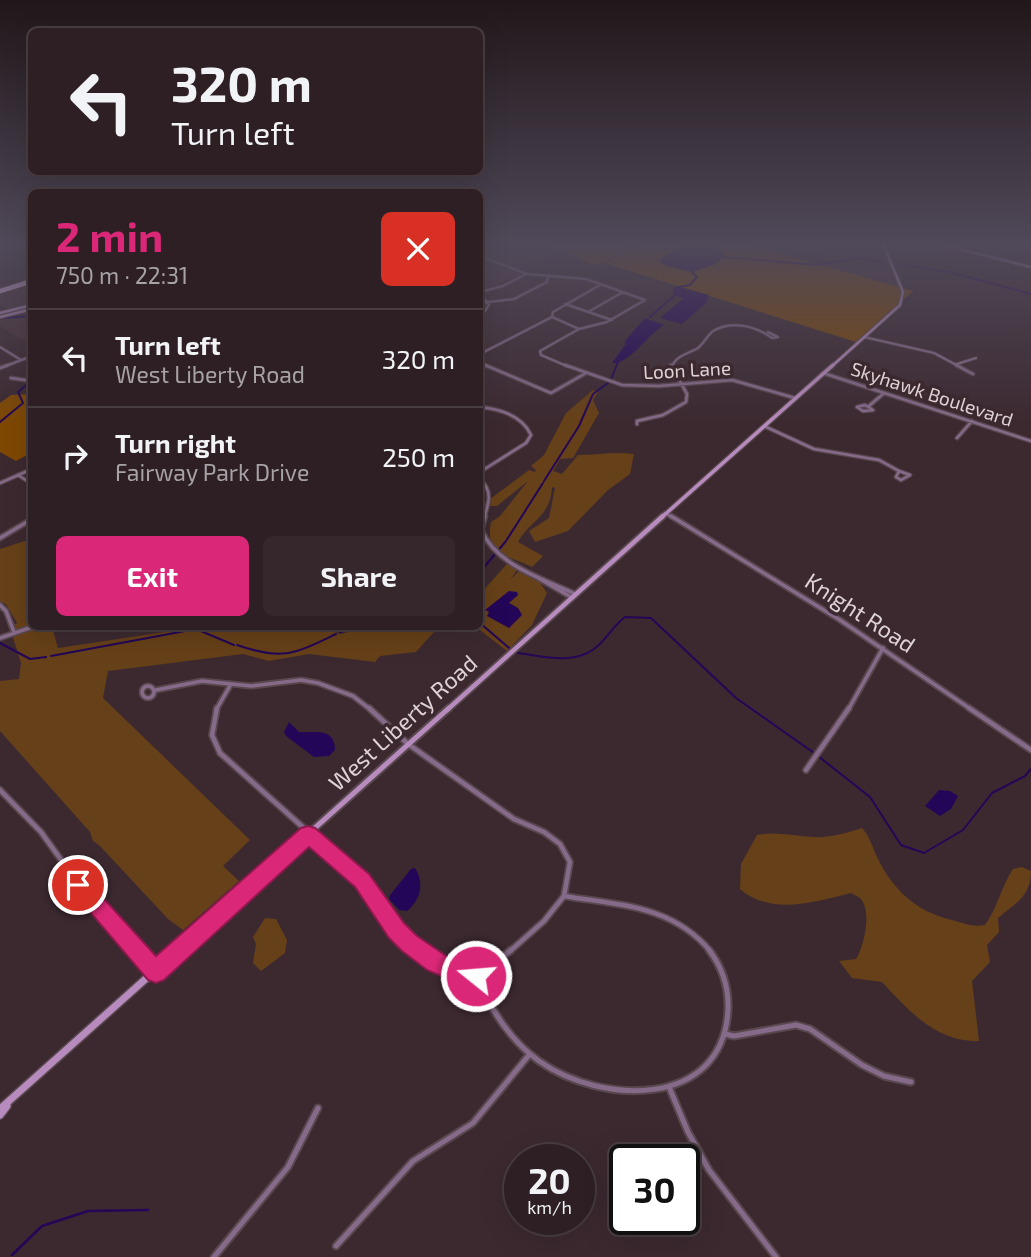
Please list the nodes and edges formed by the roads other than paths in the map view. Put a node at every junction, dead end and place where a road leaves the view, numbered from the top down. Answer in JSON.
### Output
{"nodes":[{"id":1,"x":564,"y":305,"type":"edge"},
{"id":2,"x":567,"y":305,"type":"edge"},
{"id":3,"x":601,"y":305,"type":"edge"},
{"id":4,"x":637,"y":305,"type":"edge"},
{"id":5,"x":900,"y":305,"type":"edge"},
{"id":6,"x":28,"y":308,"type":"edge"},
{"id":7,"x":588,"y":312,"type":"junction"},
{"id":8,"x":0,"y":315,"type":"edge"},
{"id":9,"x":552,"y":317,"type":"junction"},
{"id":10,"x":612,"y":320,"type":"junction"},
{"id":11,"x":579,"y":329,"type":"junction"},
{"id":12,"x":768,"y":332,"type":"dead end"},
{"id":13,"x":864,"y":337,"type":"junction"},
{"id":14,"x":0,"y":347,"type":"edge"},
{"id":15,"x":483,"y":352,"type":"edge"},
{"id":16,"x":28,"y":357,"type":"edge"},
{"id":17,"x":975,"y":358,"type":"dead end"},
{"id":18,"x":21,"y":360,"type":"junction"},
{"id":19,"x":483,"y":364,"type":"edge"},
{"id":20,"x":957,"y":364,"type":"junction"},
{"id":21,"x":0,"y":368,"type":"edge"},
{"id":22,"x":824,"y":372,"type":"junction"},
{"id":23,"x":586,"y":373,"type":"junction"},
{"id":24,"x":973,"y":374,"type":"dead end"},
{"id":25,"x":11,"y":378,"type":"dead end"},
{"id":26,"x":28,"y":380,"type":"edge"},
{"id":27,"x":682,"y":384,"type":"junction"},
{"id":28,"x":884,"y":392,"type":"junction"},
{"id":29,"x":795,"y":398,"type":"junction"},
{"id":30,"x":869,"y":406,"type":"dead end"},
{"id":31,"x":483,"y":408,"type":"edge"},
{"id":32,"x":972,"y":421,"type":"junction"},
{"id":33,"x":637,"y":424,"type":"dead end"},
{"id":34,"x":764,"y":426,"type":"junction"},
{"id":35,"x":957,"y":438,"type":"dead end"},
{"id":36,"x":1031,"y":440,"type":"edge"},
{"id":37,"x":483,"y":470,"type":"edge"},
{"id":38,"x":28,"y":471,"type":"edge"},
{"id":39,"x":899,"y":471,"type":"dead end"},
{"id":40,"x":18,"y":475,"type":"junction"},
{"id":41,"x":28,"y":481,"type":"edge"},
{"id":42,"x":483,"y":482,"type":"edge"},
{"id":43,"x":0,"y":483,"type":"edge"},
{"id":44,"x":665,"y":513,"type":"junction"},
{"id":45,"x":483,"y":520,"type":"edge"},
{"id":46,"x":28,"y":521,"type":"edge"},
{"id":47,"x":0,"y":538,"type":"edge"},
{"id":48,"x":483,"y":540,"type":"edge"},
{"id":49,"x":573,"y":595,"type":"junction"},
{"id":50,"x":0,"y":605,"type":"edge"},
{"id":51,"x":28,"y":628,"type":"edge"},
{"id":52,"x":13,"y":632,"type":"junction"},
{"id":53,"x":0,"y":638,"type":"edge"},
{"id":54,"x":883,"y":648,"type":"junction"},
{"id":55,"x":231,"y":684,"type":"junction"},
{"id":56,"x":156,"y":690,"type":"dead end"},
{"id":57,"x":408,"y":744,"type":"junction"},
{"id":58,"x":1031,"y":750,"type":"edge"},
{"id":59,"x":806,"y":770,"type":"dead end"},
{"id":60,"x":0,"y":790,"type":"edge"},
{"id":61,"x":308,"y":834,"type":"junction"},
{"id":62,"x":564,"y":896,"type":"junction"},
{"id":63,"x":475,"y":971,"type":"junction"},
{"id":64,"x":156,"y":972,"type":"junction"},
{"id":65,"x":725,"y":1034,"type":"junction"},
{"id":66,"x":529,"y":1055,"type":"junction"},
{"id":67,"x":911,"y":1082,"type":"dead end"},
{"id":68,"x":669,"y":1087,"type":"junction"},
{"id":69,"x":10,"y":1102,"type":"junction"},
{"id":70,"x":318,"y":1108,"type":"dead end"},
{"id":71,"x":0,"y":1109,"type":"edge"},
{"id":72,"x":0,"y":1115,"type":"edge"},
{"id":73,"x":336,"y":1246,"type":"dead end"},
{"id":74,"x":214,"y":1257,"type":"edge"},
{"id":75,"x":776,"y":1257,"type":"edge"}],
"edges":[{"from":1,"to":9,"type":"street"},
{"from":2,"to":7,"type":"street"},
{"from":3,"to":7,"type":"street"},
{"from":4,"to":10,"type":"street","name":"Loon Lane"},
{"from":5,"to":13,"type":"main road","name":"West Liberty Road"},
{"from":6,"to":8,"type":"main road"},
{"from":7,"to":10,"type":"street"},
{"from":9,"to":11,"type":"street"},
{"from":9,"to":15,"type":"street"},
{"from":10,"to":11,"type":"street","name":"Loon Lane"},
{"from":11,"to":23,"type":"street","name":"Loon Lane"},
{"from":12,"to":27,"type":"street"},
{"from":13,"to":20,"type":"street"},
{"from":13,"to":22,"type":"main road","name":"West Liberty Road"},
{"from":14,"to":18,"type":"street"},
{"from":16,"to":18,"type":"street"},
{"from":17,"to":20,"type":"street"},
{"from":18,"to":21,"type":"street"},
{"from":19,"to":23,"type":"street"},
{"from":20,"to":24,"type":"street"},
{"from":22,"to":28,"type":"street","name":"Skyhawk Boulevard"},
{"from":22,"to":29,"type":"main road","name":"West Liberty Road"},
{"from":23,"to":27,"type":"street","name":"Loon Lane"},
{"from":25,"to":26,"type":"street"},
{"from":27,"to":29,"type":"street","name":"Loon Lane"},
{"from":27,"to":33,"type":"street"},
{"from":28,"to":30,"type":"street"},
{"from":28,"to":32,"type":"street","name":"Skyhawk Boulevard"},
{"from":29,"to":34,"type":"main road","name":"West Liberty Road"},
{"from":31,"to":37,"type":"street"},
{"from":32,"to":35,"type":"street"},
{"from":32,"to":36,"type":"street","name":"Skyhawk Boulevard"},
{"from":34,"to":39,"type":"street"},
{"from":34,"to":44,"type":"main road","name":"West Liberty Road"},
{"from":38,"to":40,"type":"street"},
{"from":40,"to":41,"type":"street"},
{"from":40,"to":43,"type":"street"},
{"from":42,"to":45,"type":"street"},
{"from":44,"to":49,"type":"main road","name":"West Liberty Road"},
{"from":44,"to":54,"type":"street","name":"Knight Road"},
{"from":46,"to":47,"type":"street"},
{"from":48,"to":49,"type":"street"},
{"from":49,"to":57,"type":"main road","name":"West Liberty Road"},
{"from":50,"to":52,"type":"street"},
{"from":51,"to":52,"type":"street"},
{"from":52,"to":53,"type":"street"},
{"from":54,"to":58,"type":"street","name":"Knight Road"},
{"from":54,"to":59,"type":"street"},
{"from":55,"to":56,"type":"street"},
{"from":55,"to":57,"type":"street"},
{"from":55,"to":61,"type":"street"},
{"from":57,"to":61,"type":"main road","name":"West Liberty Road"},
{"from":57,"to":62,"type":"street"},
{"from":60,"to":64,"type":"street"},
{"from":61,"to":63,"type":"street"},
{"from":61,"to":64,"type":"main road","name":"West Liberty Road"},
{"from":62,"to":63,"type":"street"},
{"from":62,"to":65,"type":"street"},
{"from":63,"to":66,"type":"street"},
{"from":64,"to":69,"type":"main road","name":"West Liberty Road"},
{"from":65,"to":67,"type":"street"},
{"from":65,"to":68,"type":"street"},
{"from":66,"to":68,"type":"street"},
{"from":66,"to":73,"type":"street"},
{"from":68,"to":75,"type":"street"},
{"from":69,"to":71,"type":"main road","name":"West Liberty Road"},
{"from":69,"to":72,"type":"main road","name":"West Liberty Road"},
{"from":70,"to":74,"type":"street"}]}
